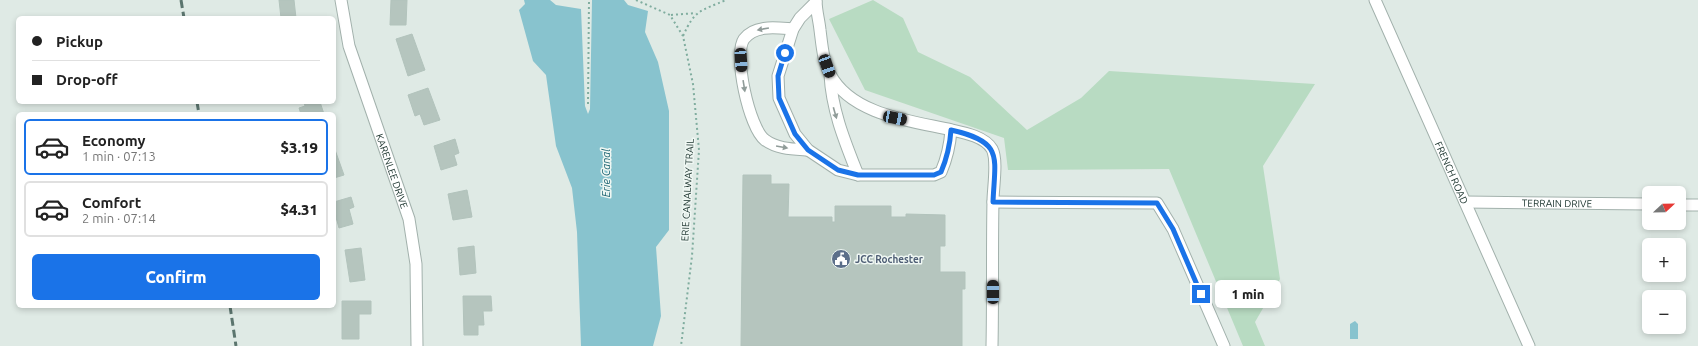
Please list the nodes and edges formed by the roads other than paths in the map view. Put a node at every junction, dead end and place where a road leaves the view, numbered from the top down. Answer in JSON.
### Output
{"nodes":[{"id":1,"x":341,"y":0,"type":"edge"},
{"id":2,"x":1375,"y":0,"type":"edge"},
{"id":3,"x":816,"y":1,"type":"edge"},
{"id":4,"x":793,"y":29,"type":"junction"},
{"id":5,"x":830,"y":75,"type":"junction"},
{"id":6,"x":951,"y":130,"type":"junction"},
{"id":7,"x":808,"y":150,"type":"junction"},
{"id":8,"x":858,"y":175,"type":"junction"},
{"id":9,"x":993,"y":202,"type":"junction"},
{"id":10,"x":1465,"y":202,"type":"junction"},
{"id":11,"x":1642,"y":204,"type":"edge"},
{"id":12,"x":1686,"y":205,"type":"edge"},
{"id":13,"x":1698,"y":205,"type":"edge"},
{"id":14,"x":416,"y":346,"type":"edge"},
{"id":15,"x":992,"y":346,"type":"edge"},
{"id":16,"x":1224,"y":346,"type":"edge"},
{"id":17,"x":1529,"y":346,"type":"edge"}],
"edges":[{"from":1,"to":14,"type":"street","name":"KARENLEE DRIVE"},
{"from":2,"to":10,"type":"street","name":"FRENCH ROAD"},
{"from":3,"to":4,"type":"street"},
{"from":3,"to":5,"type":"street"},
{"from":4,"to":7,"type":"street"},
{"from":4,"to":7,"type":"street","one_way":true},
{"from":5,"to":6,"type":"street"},
{"from":5,"to":8,"type":"street","one_way":true},
{"from":6,"to":8,"type":"street"},
{"from":6,"to":9,"type":"street"},
{"from":7,"to":8,"type":"street"},
{"from":9,"to":15,"type":"street"},
{"from":9,"to":16,"type":"street"},
{"from":10,"to":11,"type":"street","name":"TERRAIN DRIVE"},
{"from":10,"to":17,"type":"street","name":"FRENCH ROAD"},
{"from":12,"to":13,"type":"street"}]}
